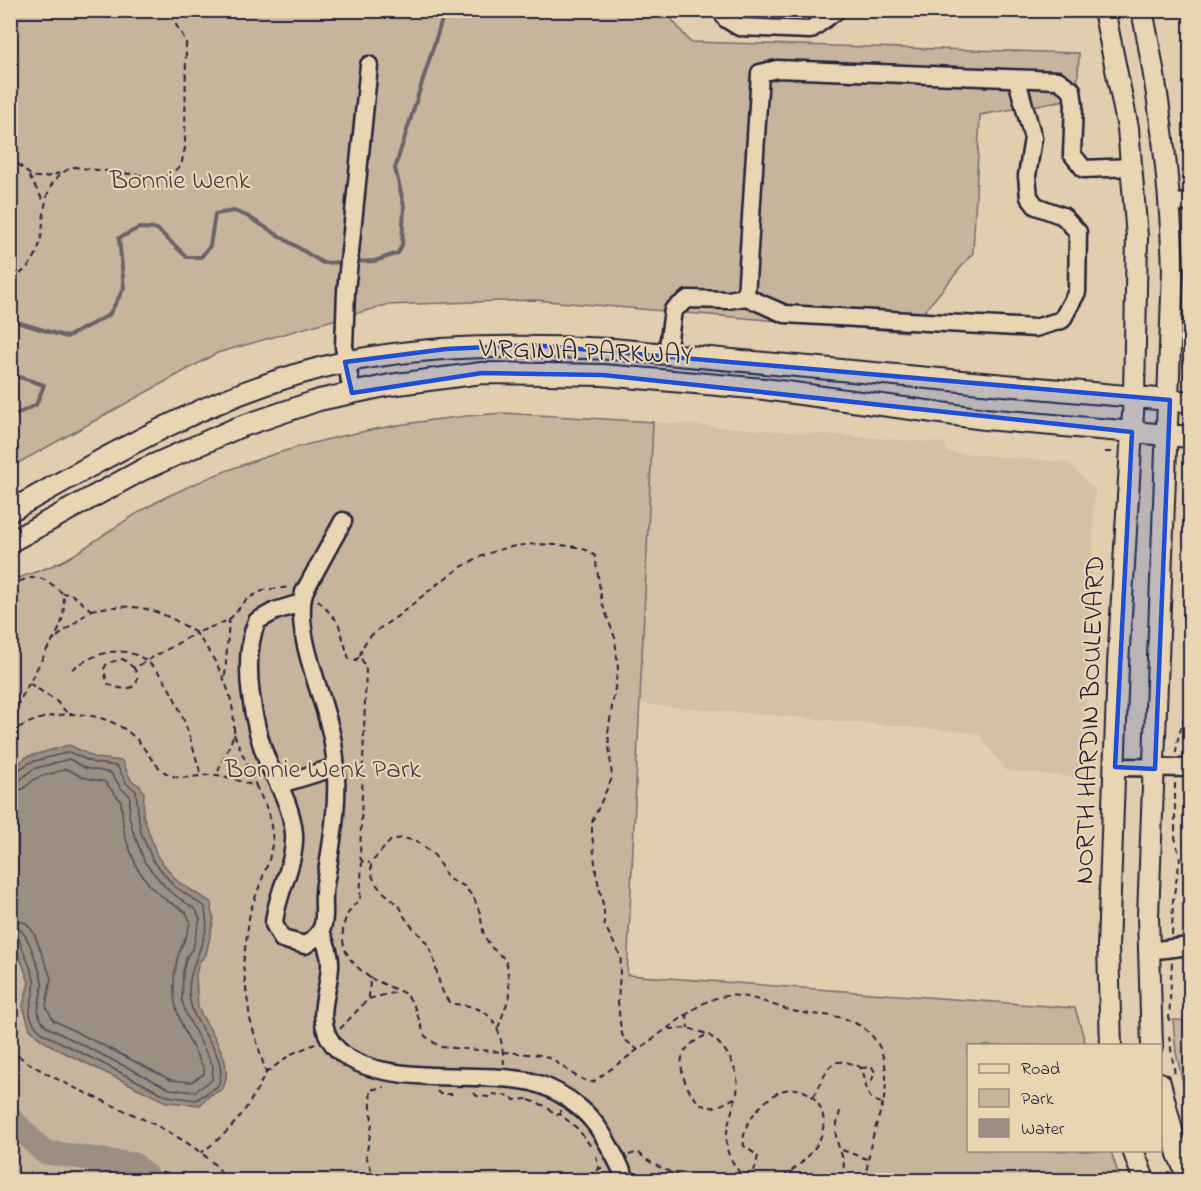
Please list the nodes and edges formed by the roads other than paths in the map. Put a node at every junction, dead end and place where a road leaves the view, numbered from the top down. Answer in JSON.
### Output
{"nodes":[{"id":1,"x":721,"y":10,"type":"edge"},
{"id":2,"x":837,"y":10,"type":"edge"},
{"id":3,"x":1104,"y":10,"type":"edge"},
{"id":4,"x":1142,"y":10,"type":"edge"},
{"id":5,"x":369,"y":65,"type":"dead end"},
{"id":6,"x":1017,"y":80,"type":"junction"},
{"id":7,"x":1131,"y":167,"type":"junction"},
{"id":8,"x":1181,"y":203,"type":"edge"},
{"id":9,"x":746,"y":297,"type":"junction"},
{"id":10,"x":667,"y":354,"type":"junction"},
{"id":11,"x":345,"y":362,"type":"junction"},
{"id":12,"x":665,"y":381,"type":"junction"},
{"id":13,"x":352,"y":393,"type":"junction"},
{"id":14,"x":1134,"y":396,"type":"junction"},
{"id":15,"x":1170,"y":400,"type":"junction"},
{"id":16,"x":1191,"y":402,"type":"edge"},
{"id":17,"x":1132,"y":432,"type":"junction"},
{"id":18,"x":1167,"y":435,"type":"junction"},
{"id":19,"x":1191,"y":437,"type":"edge"},
{"id":20,"x":10,"y":511,"type":"edge"},
{"id":21,"x":343,"y":521,"type":"dead end"},
{"id":22,"x":10,"y":542,"type":"edge"},
{"id":23,"x":302,"y":597,"type":"junction"},
{"id":24,"x":336,"y":767,"type":"junction"},
{"id":25,"x":1115,"y":767,"type":"junction"},
{"id":26,"x":1183,"y":768,"type":"edge"},
{"id":27,"x":1155,"y":769,"type":"junction"},
{"id":28,"x":281,"y":784,"type":"junction"},
{"id":29,"x":321,"y":932,"type":"junction"},
{"id":30,"x":1191,"y":946,"type":"edge"},
{"id":31,"x":1148,"y":951,"type":"junction"},
{"id":32,"x":1111,"y":1044,"type":"edge"},
{"id":33,"x":1152,"y":1044,"type":"edge"},
{"id":34,"x":1168,"y":1080,"type":"edge"},
{"id":35,"x":1134,"y":1152,"type":"edge"},
{"id":36,"x":627,"y":1180,"type":"edge"},
{"id":37,"x":1144,"y":1180,"type":"edge"},
{"id":38,"x":1189,"y":1180,"type":"edge"}],
"edges":[{"from":1,"to":2,"type":"street"},
{"from":3,"to":7,"type":"main road","name":"NORTH HARDIN BOULEVARD"},
{"from":4,"to":8,"type":"main road"},
{"from":5,"to":11,"type":"street"},
{"from":6,"to":7,"type":"street"},
{"from":6,"to":9,"type":"street"},
{"from":6,"to":9,"type":"street"},
{"from":7,"to":14,"type":"main road","name":"NORTH HARDIN BOULEVARD"},
{"from":8,"to":15,"type":"main road"},
{"from":9,"to":10,"type":"street"},
{"from":10,"to":11,"type":"main road","name":"VIRGINIA PARKWAY"},
{"from":10,"to":12,"type":"main road"},
{"from":10,"to":14,"type":"main road","name":"VIRGINIA PARKWAY"},
{"from":11,"to":13,"type":"street"},
{"from":11,"to":20,"type":"main road","name":"VIRGINIA PARKWAY"},
{"from":12,"to":13,"type":"main road","name":"VIRGINIA PARKWAY"},
{"from":12,"to":17,"type":"main road","name":"VIRGINIA PARKWAY"},
{"from":13,"to":22,"type":"main road","name":"VIRGINIA PARKWAY"},
{"from":14,"to":15,"type":"main road","name":"VIRGINIA PARKWAY"},
{"from":14,"to":17,"type":"main road","name":"NORTH HARDIN BOULEVARD"},
{"from":15,"to":16,"type":"main road","name":"VIRGINIA PARKWAY"},
{"from":15,"to":18,"type":"main road"},
{"from":17,"to":18,"type":"main road","name":"VIRGINIA PARKWAY"},
{"from":17,"to":25,"type":"main road","name":"NORTH HARDIN BOULEVARD"},
{"from":18,"to":19,"type":"main road","name":"VIRGINIA PARKWAY"},
{"from":18,"to":27,"type":"main road"},
{"from":21,"to":23,"type":"street"},
{"from":23,"to":24,"type":"street"},
{"from":23,"to":28,"type":"street"},
{"from":24,"to":28,"type":"street"},
{"from":24,"to":29,"type":"street"},
{"from":25,"to":27,"type":"street"},
{"from":25,"to":32,"type":"main road","name":"NORTH HARDIN BOULEVARD"},
{"from":26,"to":27,"type":"street"},
{"from":27,"to":31,"type":"main road"},
{"from":28,"to":29,"type":"street"},
{"from":29,"to":36,"type":"street"},
{"from":30,"to":31,"type":"street"},
{"from":31,"to":33,"type":"main road"},
{"from":34,"to":38,"type":"main road"},
{"from":35,"to":37,"type":"main road"}]}
